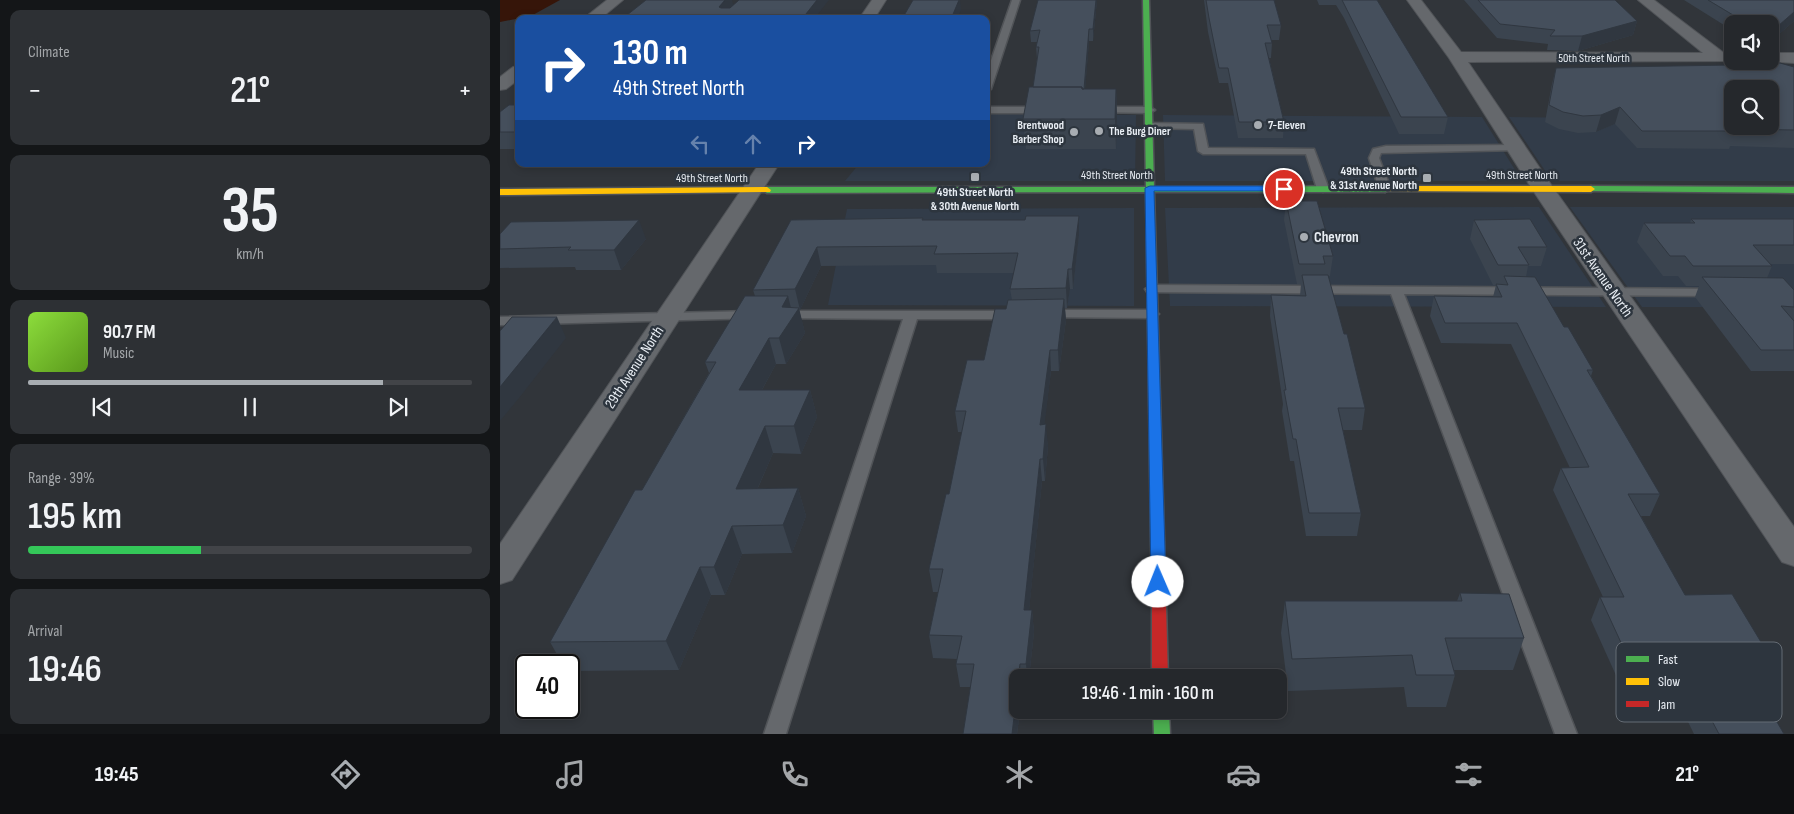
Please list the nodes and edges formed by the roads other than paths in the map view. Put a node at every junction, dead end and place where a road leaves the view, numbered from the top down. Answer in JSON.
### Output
{"nodes":[{"id":1,"x":616,"y":0,"type":"edge"},
{"id":2,"x":879,"y":0,"type":"edge"},
{"id":3,"x":1016,"y":0,"type":"edge"},
{"id":4,"x":1146,"y":0,"type":"edge"},
{"id":5,"x":1414,"y":0,"type":"edge"},
{"id":6,"x":1644,"y":0,"type":"edge"},
{"id":7,"x":595,"y":15,"type":"edge"},
{"id":8,"x":869,"y":15,"type":"edge"},
{"id":9,"x":1724,"y":57,"type":"edge"},
{"id":10,"x":1456,"y":58,"type":"junction"},
{"id":11,"x":1724,"y":58,"type":"edge"},
{"id":12,"x":1779,"y":58,"type":"edge"},
{"id":13,"x":1794,"y":58,"type":"edge"},
{"id":14,"x":515,"y":74,"type":"edge"},
{"id":15,"x":990,"y":77,"type":"edge"},
{"id":16,"x":500,"y":85,"type":"edge"},
{"id":17,"x":990,"y":110,"type":"edge"},
{"id":18,"x":1054,"y":110,"type":"edge"},
{"id":19,"x":1092,"y":110,"type":"edge"},
{"id":20,"x":1150,"y":110,"type":"junction"},
{"id":21,"x":1149,"y":126,"type":"junction"},
{"id":22,"x":1516,"y":148,"type":"junction"},
{"id":23,"x":767,"y":167,"type":"edge"},
{"id":24,"x":1150,"y":188,"type":"junction"},
{"id":25,"x":1323,"y":189,"type":"junction"},
{"id":26,"x":1384,"y":189,"type":"junction"},
{"id":27,"x":1543,"y":189,"type":"junction"},
{"id":28,"x":1794,"y":190,"type":"edge"},
{"id":29,"x":750,"y":191,"type":"junction"},
{"id":30,"x":500,"y":192,"type":"edge"},
{"id":31,"x":1152,"y":288,"type":"junction"},
{"id":32,"x":1396,"y":290,"type":"junction"},
{"id":33,"x":1613,"y":291,"type":"junction"},
{"id":34,"x":1727,"y":292,"type":"edge"},
{"id":35,"x":1152,"y":314,"type":"junction"},
{"id":36,"x":911,"y":315,"type":"junction"},
{"id":37,"x":668,"y":316,"type":"junction"},
{"id":38,"x":500,"y":320,"type":"edge"},
{"id":39,"x":1794,"y":553,"type":"edge"},
{"id":40,"x":500,"y":571,"type":"edge"},
{"id":41,"x":1160,"y":669,"type":"edge"},
{"id":42,"x":1161,"y":719,"type":"edge"},
{"id":43,"x":775,"y":734,"type":"edge"},
{"id":44,"x":1162,"y":734,"type":"edge"},
{"id":45,"x":1566,"y":734,"type":"edge"}],
"edges":[{"from":1,"to":7,"type":"street"},
{"from":2,"to":8,"type":"street"},
{"from":3,"to":15,"type":"lane"},
{"from":4,"to":20,"type":"main road"},
{"from":5,"to":10,"type":"street","name":"31st Avenue North"},
{"from":6,"to":9,"type":"street"},
{"from":10,"to":11,"type":"street","name":"50th Street North"},
{"from":10,"to":22,"type":"street","name":"31st Avenue North"},
{"from":12,"to":13,"type":"street"},
{"from":14,"to":16,"type":"street"},
{"from":17,"to":18,"type":"lane"},
{"from":19,"to":20,"type":"lane"},
{"from":20,"to":21,"type":"main road"},
{"from":21,"to":24,"type":"main road"},
{"from":21,"to":25,"type":"lane"},
{"from":22,"to":26,"type":"lane"},
{"from":22,"to":27,"type":"street","name":"31st Avenue North"},
{"from":23,"to":29,"type":"street","name":"29th Avenue North"},
{"from":24,"to":25,"type":"main road","name":"49th Street North"},
{"from":24,"to":29,"type":"main road","name":"49th Street North"},
{"from":24,"to":31,"type":"main road"},
{"from":25,"to":26,"type":"main road","name":"49th Street North"},
{"from":26,"to":27,"type":"main road","name":"49th Street North"},
{"from":27,"to":28,"type":"main road","name":"49th Street North"},
{"from":27,"to":33,"type":"street","name":"31st Avenue North"},
{"from":29,"to":30,"type":"main road","name":"49th Street North"},
{"from":29,"to":37,"type":"street","name":"29th Avenue North"},
{"from":31,"to":32,"type":"lane"},
{"from":31,"to":35,"type":"main road"},
{"from":32,"to":33,"type":"lane"},
{"from":32,"to":45,"type":"lane"},
{"from":33,"to":34,"type":"lane"},
{"from":33,"to":39,"type":"street","name":"31st Avenue North"},
{"from":35,"to":36,"type":"lane"},
{"from":35,"to":41,"type":"main road"},
{"from":36,"to":37,"type":"lane"},
{"from":36,"to":43,"type":"lane"},
{"from":37,"to":38,"type":"lane"},
{"from":37,"to":40,"type":"street","name":"29th Avenue North"},
{"from":42,"to":44,"type":"main road"}]}
